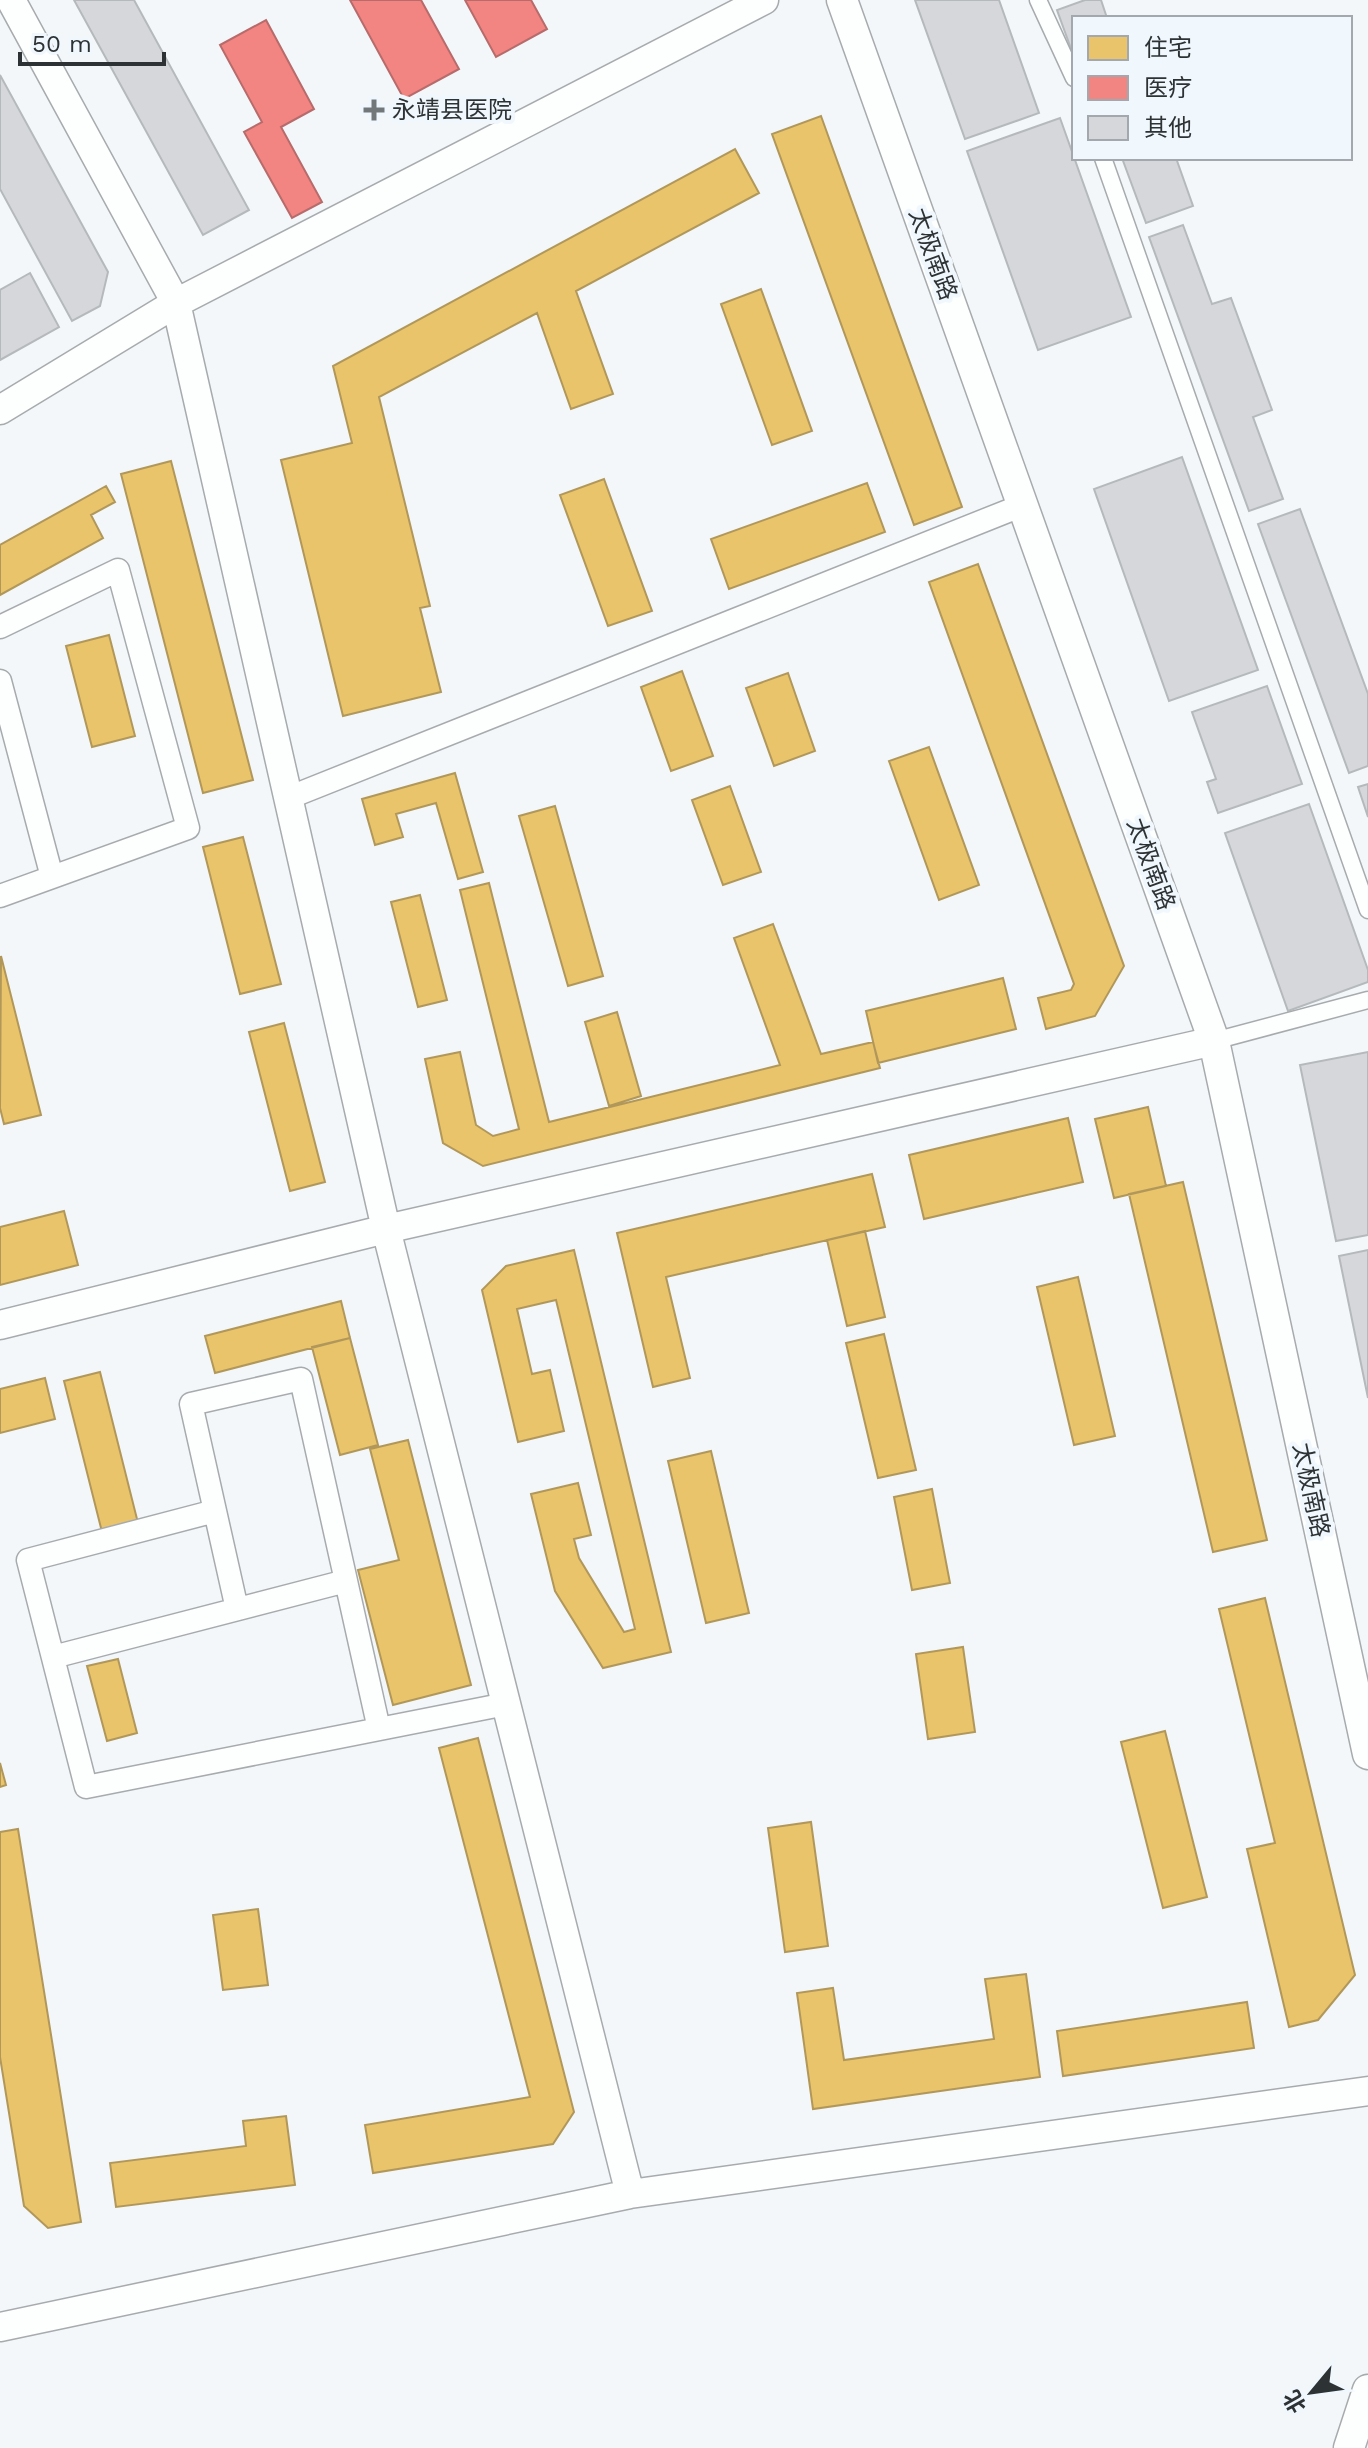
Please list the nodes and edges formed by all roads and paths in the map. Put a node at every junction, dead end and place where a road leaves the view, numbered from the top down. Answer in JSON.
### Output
{"nodes":[{"id":1,"x":11,"y":0,"type":"edge"},
{"id":2,"x":764,"y":0,"type":"edge"},
{"id":3,"x":842,"y":0,"type":"edge"},
{"id":4,"x":1038,"y":0,"type":"edge"},
{"id":5,"x":1072,"y":74,"type":"edge"},
{"id":6,"x":1104,"y":160,"type":"edge"},
{"id":7,"x":176,"y":303,"type":"junction"},
{"id":8,"x":0,"y":410,"type":"edge"},
{"id":9,"x":1023,"y":505,"type":"junction"},
{"id":10,"x":0,"y":627,"type":"edge"},
{"id":11,"x":0,"y":681,"type":"edge"},
{"id":12,"x":288,"y":798,"type":"junction"},
{"id":13,"x":52,"y":877,"type":"junction"},
{"id":14,"x":0,"y":896,"type":"edge"},
{"id":15,"x":1368,"y":910,"type":"edge"},
{"id":16,"x":1368,"y":1000,"type":"edge"},
{"id":17,"x":1214,"y":1041,"type":"junction"},
{"id":18,"x":386,"y":1229,"type":"junction"},
{"id":19,"x":0,"y":1325,"type":"edge"},
{"id":20,"x":215,"y":1511,"type":"junction"},
{"id":21,"x":346,"y":1581,"type":"junction"},
{"id":22,"x":237,"y":1609,"type":"junction"},
{"id":23,"x":53,"y":1657,"type":"junction"},
{"id":24,"x":506,"y":1704,"type":"junction"},
{"id":25,"x":379,"y":1729,"type":"junction"},
{"id":26,"x":1368,"y":1754,"type":"edge"},
{"id":27,"x":1368,"y":2091,"type":"edge"},
{"id":28,"x":630,"y":2194,"type":"junction"},
{"id":29,"x":0,"y":2327,"type":"edge"},
{"id":30,"x":1368,"y":2390,"type":"edge"},
{"id":31,"x":1349,"y":2448,"type":"edge"}],
"edges":[{"from":1,"to":7,"type":"street"},
{"from":2,"to":7,"type":"street"},
{"from":3,"to":9,"type":"main road","name":"太极南路"},
{"from":4,"to":5,"type":"street"},
{"from":6,"to":15,"type":"street"},
{"from":7,"to":8,"type":"street"},
{"from":7,"to":12,"type":"street"},
{"from":9,"to":12,"type":"street"},
{"from":9,"to":17,"type":"main road","name":"太极南路"},
{"from":10,"to":13,"type":"street"},
{"from":11,"to":13,"type":"street"},
{"from":12,"to":18,"type":"street"},
{"from":13,"to":14,"type":"street"},
{"from":16,"to":17,"type":"street"},
{"from":17,"to":18,"type":"street"},
{"from":17,"to":26,"type":"main road","name":"太极南路"},
{"from":18,"to":19,"type":"street"},
{"from":18,"to":24,"type":"street"},
{"from":20,"to":21,"type":"street"},
{"from":20,"to":22,"type":"street"},
{"from":20,"to":23,"type":"street"},
{"from":21,"to":22,"type":"street"},
{"from":21,"to":25,"type":"street"},
{"from":22,"to":23,"type":"street"},
{"from":23,"to":25,"type":"street"},
{"from":24,"to":25,"type":"street"},
{"from":24,"to":28,"type":"street"},
{"from":27,"to":28,"type":"street"},
{"from":28,"to":29,"type":"street"},
{"from":30,"to":31,"type":"main road"}]}
